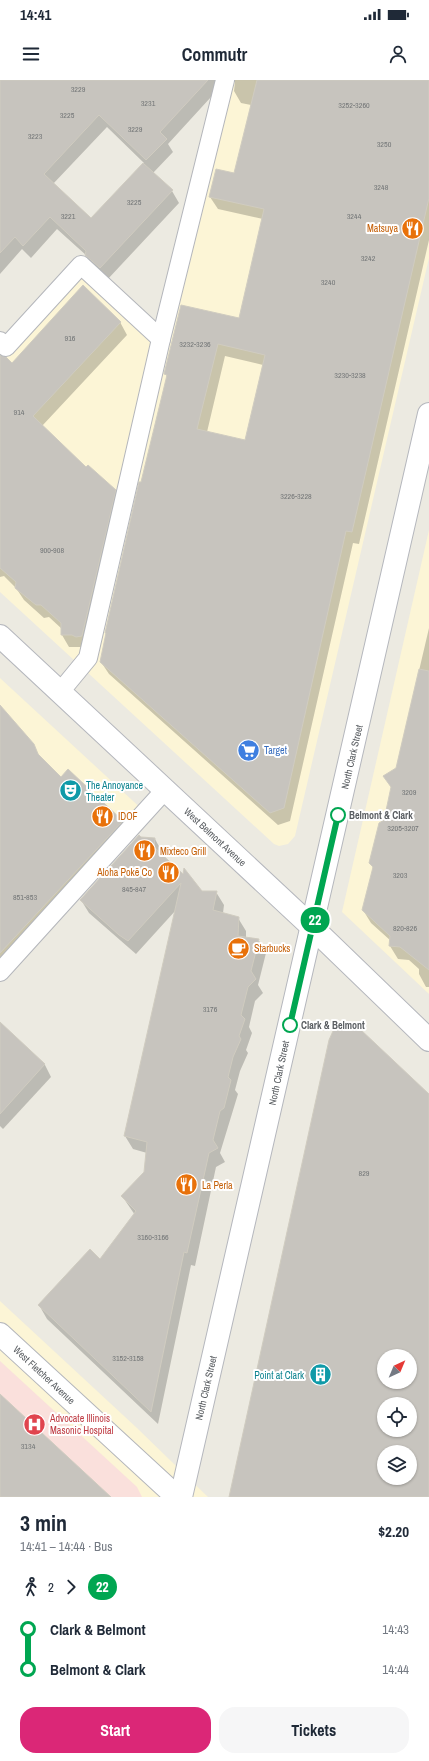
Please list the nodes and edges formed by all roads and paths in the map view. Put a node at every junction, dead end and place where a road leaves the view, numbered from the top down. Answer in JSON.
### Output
{"nodes":[{"id":1,"x":225,"y":80,"type":"edge"},
{"id":2,"x":161,"y":339,"type":"junction"},
{"id":3,"x":0,"y":341,"type":"edge"},
{"id":4,"x":429,"y":414,"type":"edge"},
{"id":5,"x":0,"y":636,"type":"edge"},
{"id":6,"x":60,"y":692,"type":"junction"},
{"id":7,"x":165,"y":790,"type":"junction"},
{"id":8,"x":313,"y":928,"type":"junction"},
{"id":9,"x":0,"y":972,"type":"edge"},
{"id":10,"x":429,"y":1040,"type":"edge"},
{"id":11,"x":0,"y":1334,"type":"edge"},
{"id":12,"x":176,"y":1497,"type":"edge"},
{"id":13,"x":181,"y":1497,"type":"edge"}],
"edges":[{"from":1,"to":2,"type":"lane"},
{"from":2,"to":3,"type":"lane"},
{"from":2,"to":6,"type":"lane"},
{"from":4,"to":8,"type":"main road","name":"North Clark Street"},
{"from":5,"to":6,"type":"main road","name":"West Belmont Avenue"},
{"from":6,"to":7,"type":"main road","name":"West Belmont Avenue"},
{"from":7,"to":8,"type":"main road","name":"West Belmont Avenue"},
{"from":7,"to":9,"type":"lane"},
{"from":8,"to":10,"type":"main road","name":"West Belmont Avenue"},
{"from":8,"to":13,"type":"main road","name":"North Clark Street"},
{"from":11,"to":12,"type":"main road","name":"West Fletcher Avenue"}]}
